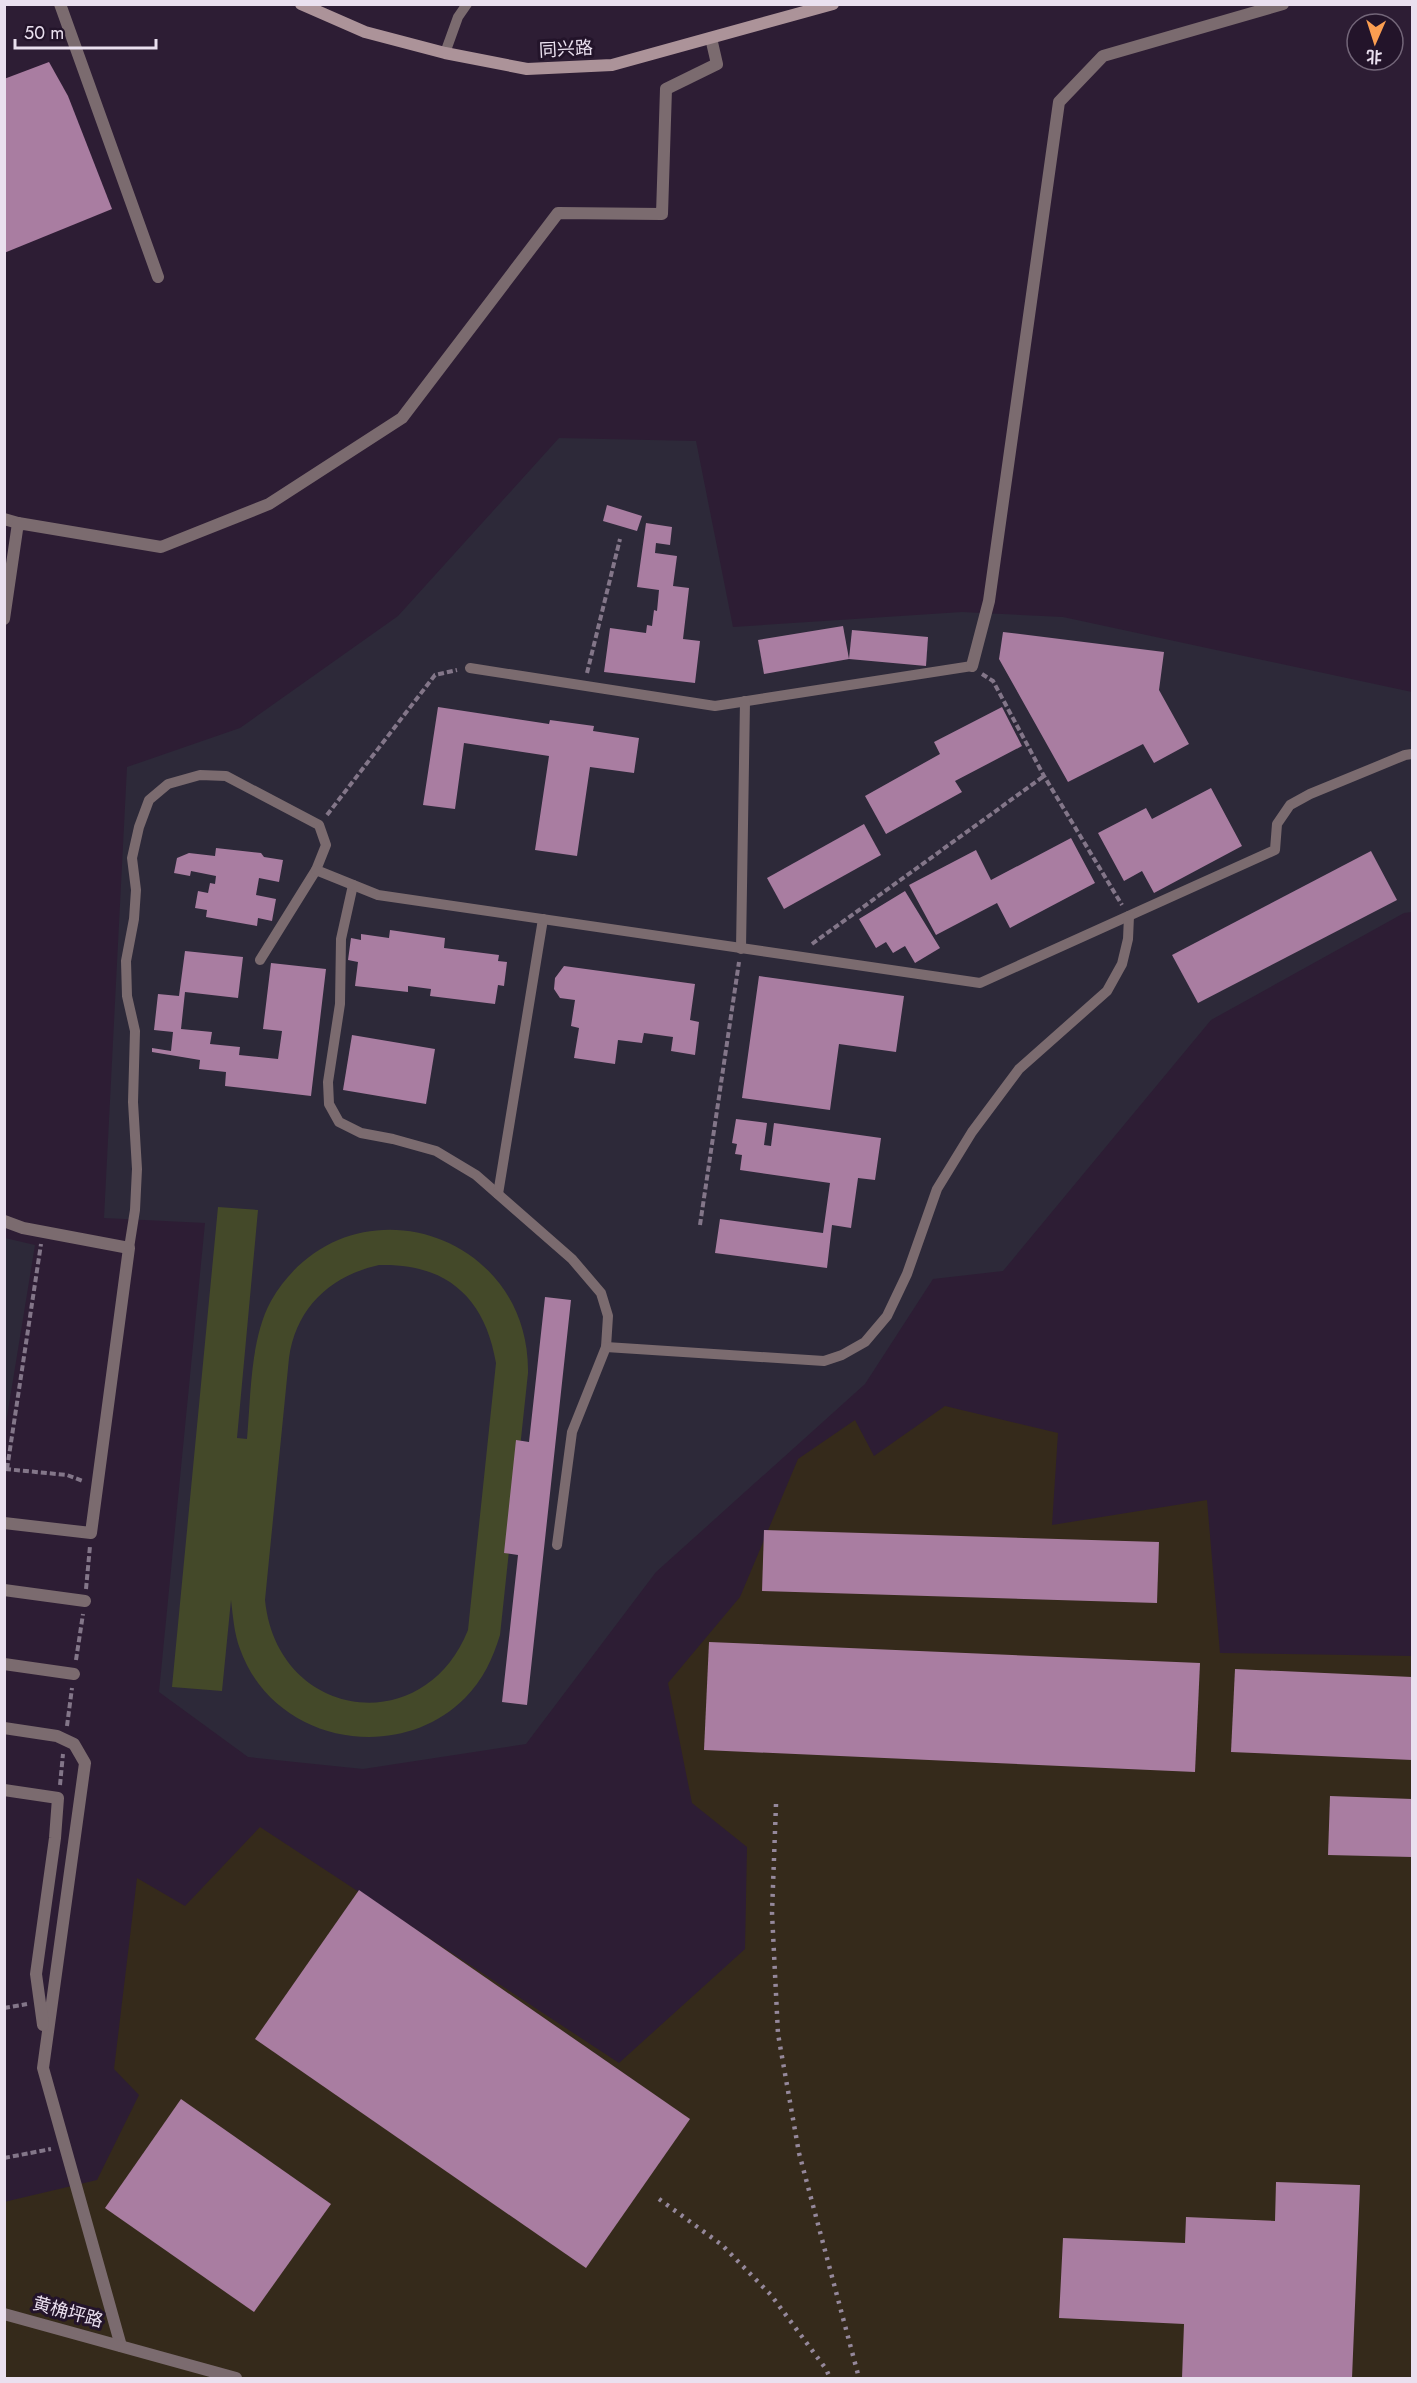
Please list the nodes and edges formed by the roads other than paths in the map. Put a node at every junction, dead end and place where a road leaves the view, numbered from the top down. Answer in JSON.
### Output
{"nodes":[{"id":1,"x":60,"y":4,"type":"edge"},
{"id":2,"x":301,"y":4,"type":"edge"},
{"id":3,"x":467,"y":4,"type":"edge"},
{"id":4,"x":833,"y":4,"type":"edge"},
{"id":5,"x":1283,"y":4,"type":"edge"},
{"id":6,"x":312,"y":7,"type":"edge"},
{"id":7,"x":711,"y":38,"type":"junction"},
{"id":8,"x":445,"y":53,"type":"junction"},
{"id":9,"x":158,"y":277,"type":"dead end"},
{"id":10,"x":4,"y":519,"type":"edge"},
{"id":11,"x":18,"y":523,"type":"junction"},
{"id":12,"x":4,"y":619,"type":"edge"},
{"id":13,"x":972,"y":666,"type":"joint"},
{"id":14,"x":470,"y":668,"type":"road end"},
{"id":15,"x":745,"y":701,"type":"junction"},
{"id":16,"x":1413,"y":754,"type":"edge"},
{"id":17,"x":316,"y":870,"type":"junction"},
{"id":18,"x":354,"y":885,"type":"junction"},
{"id":19,"x":1129,"y":916,"type":"junction"},
{"id":20,"x":543,"y":920,"type":"junction"},
{"id":21,"x":741,"y":949,"type":"junction"},
{"id":22,"x":260,"y":960,"type":"dead end"},
{"id":23,"x":498,"y":1194,"type":"junction"},
{"id":24,"x":4,"y":1221,"type":"edge"},
{"id":25,"x":129,"y":1248,"type":"junction"},
{"id":26,"x":606,"y":1347,"type":"junction"},
{"id":27,"x":4,"y":1522,"type":"edge"},
{"id":28,"x":557,"y":1545,"type":"dead end"},
{"id":29,"x":4,"y":1590,"type":"edge"},
{"id":30,"x":85,"y":1601,"type":"road end"},
{"id":31,"x":4,"y":1664,"type":"edge"},
{"id":32,"x":74,"y":1674,"type":"road end"},
{"id":33,"x":4,"y":1728,"type":"edge"},
{"id":34,"x":4,"y":1790,"type":"edge"},
{"id":35,"x":45,"y":2039,"type":"junction"},
{"id":36,"x":4,"y":2314,"type":"edge"},
{"id":37,"x":121,"y":2346,"type":"junction"},
{"id":38,"x":194,"y":2373,"type":"edge"},
{"id":39,"x":236,"y":2379,"type":"edge"}],
"edges":[{"from":1,"to":9,"type":"street"},
{"from":2,"to":6,"type":"main road","name":"同兴路"},
{"from":3,"to":8,"type":"lane"},
{"from":4,"to":7,"type":"main road","name":"同兴路"},
{"from":5,"to":13,"type":"street"},
{"from":6,"to":8,"type":"main road","name":"同兴路"},
{"from":7,"to":8,"type":"main road","name":"同兴路"},
{"from":7,"to":11,"type":"street"},
{"from":10,"to":11,"type":"street"},
{"from":11,"to":12,"type":"street"},
{"from":13,"to":15,"type":"lane"},
{"from":14,"to":15,"type":"lane"},
{"from":15,"to":21,"type":"lane"},
{"from":16,"to":19,"type":"lane"},
{"from":17,"to":18,"type":"lane"},
{"from":17,"to":22,"type":"lane"},
{"from":17,"to":25,"type":"lane"},
{"from":18,"to":20,"type":"lane"},
{"from":18,"to":23,"type":"lane"},
{"from":19,"to":21,"type":"lane"},
{"from":19,"to":26,"type":"lane"},
{"from":20,"to":21,"type":"lane"},
{"from":20,"to":23,"type":"lane"},
{"from":23,"to":26,"type":"lane"},
{"from":24,"to":25,"type":"street"},
{"from":25,"to":27,"type":"street"},
{"from":26,"to":28,"type":"lane"},
{"from":29,"to":30,"type":"street"},
{"from":31,"to":32,"type":"street"},
{"from":33,"to":35,"type":"street"},
{"from":34,"to":35,"type":"street"},
{"from":35,"to":37,"type":"street"},
{"from":36,"to":37,"type":"street","name":"黄桷坪路"},
{"from":37,"to":38,"type":"street","name":"黄桷坪路"},
{"from":38,"to":39,"type":"street","name":"黄桷坪路"}]}
